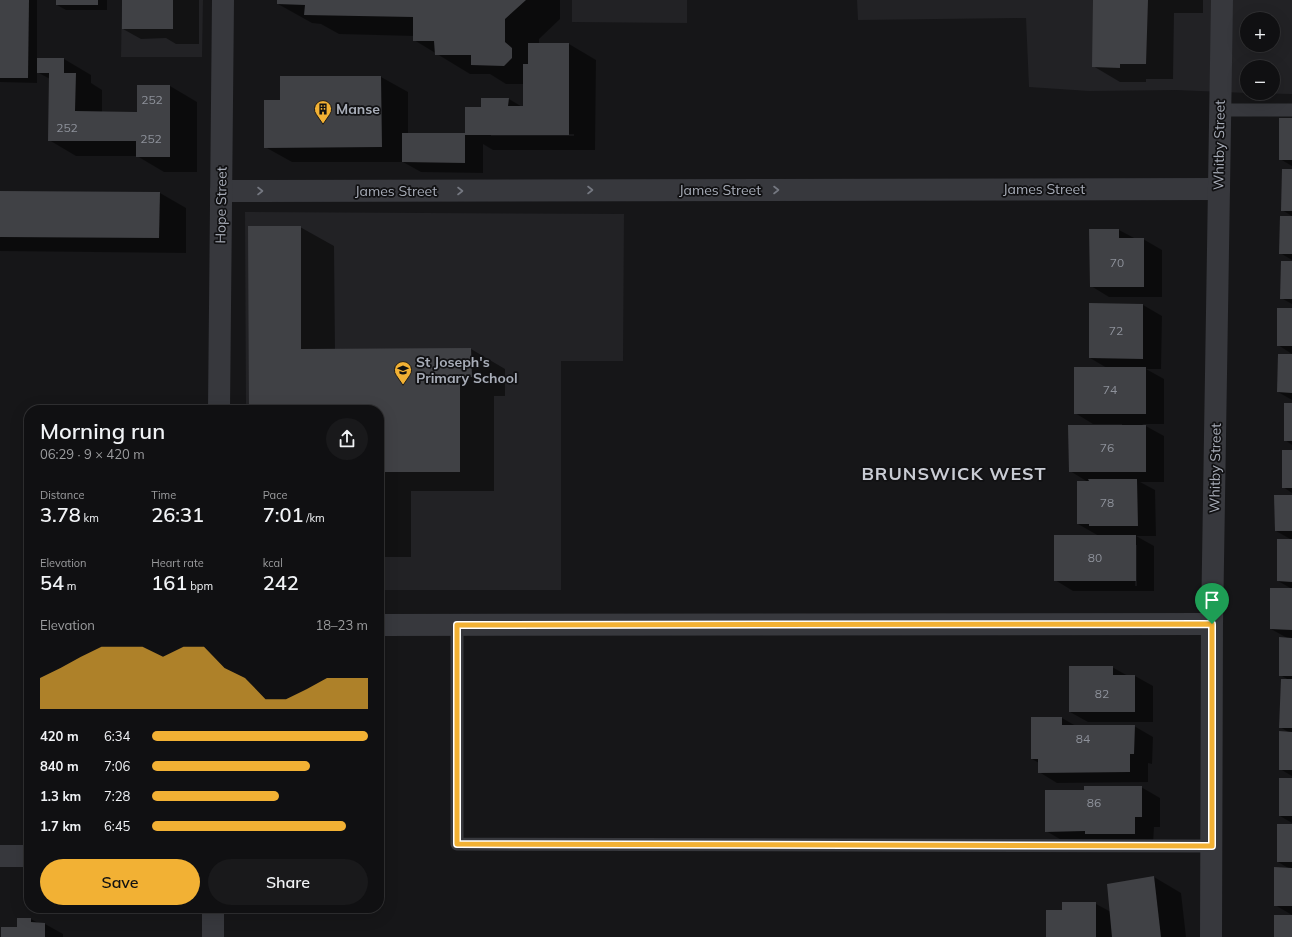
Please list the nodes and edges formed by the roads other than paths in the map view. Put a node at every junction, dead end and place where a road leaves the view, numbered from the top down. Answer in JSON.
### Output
{"nodes":[{"id":1,"x":223,"y":0,"type":"edge"},
{"id":2,"x":1222,"y":0,"type":"edge"},
{"id":3,"x":1220,"y":110,"type":"junction"},
{"id":4,"x":1292,"y":110,"type":"edge"},
{"id":5,"x":1219,"y":189,"type":"junction"},
{"id":6,"x":221,"y":191,"type":"junction"},
{"id":7,"x":219,"y":405,"type":"edge"},
{"id":8,"x":1212,"y":624,"type":"junction"},
{"id":9,"x":384,"y":625,"type":"edge"},
{"id":10,"x":457,"y":625,"type":"junction"},
{"id":11,"x":1212,"y":846,"type":"junction"},
{"id":12,"x":0,"y":856,"type":"edge"},
{"id":13,"x":24,"y":856,"type":"edge"},
{"id":14,"x":214,"y":913,"type":"edge"},
{"id":15,"x":213,"y":937,"type":"edge"},
{"id":16,"x":1211,"y":937,"type":"edge"}],
"edges":[{"from":1,"to":6,"type":"street","name":"Hope Street"},
{"from":2,"to":3,"type":"street","name":"Whitby Street"},
{"from":3,"to":4,"type":"lane"},
{"from":3,"to":5,"type":"street","name":"Whitby Street"},
{"from":6,"to":5,"type":"street","name":"James Street","one_way":true},
{"from":5,"to":8,"type":"street","name":"Whitby Street"},
{"from":6,"to":7,"type":"street","name":"Hope Street"},
{"from":8,"to":10,"type":"street"},
{"from":8,"to":11,"type":"street","name":"Whitby Street"},
{"from":9,"to":10,"type":"street"},
{"from":10,"to":11,"type":"lane"},
{"from":11,"to":16,"type":"street","name":"Whitby Street"},
{"from":12,"to":13,"type":"street"},
{"from":14,"to":15,"type":"street"}]}
